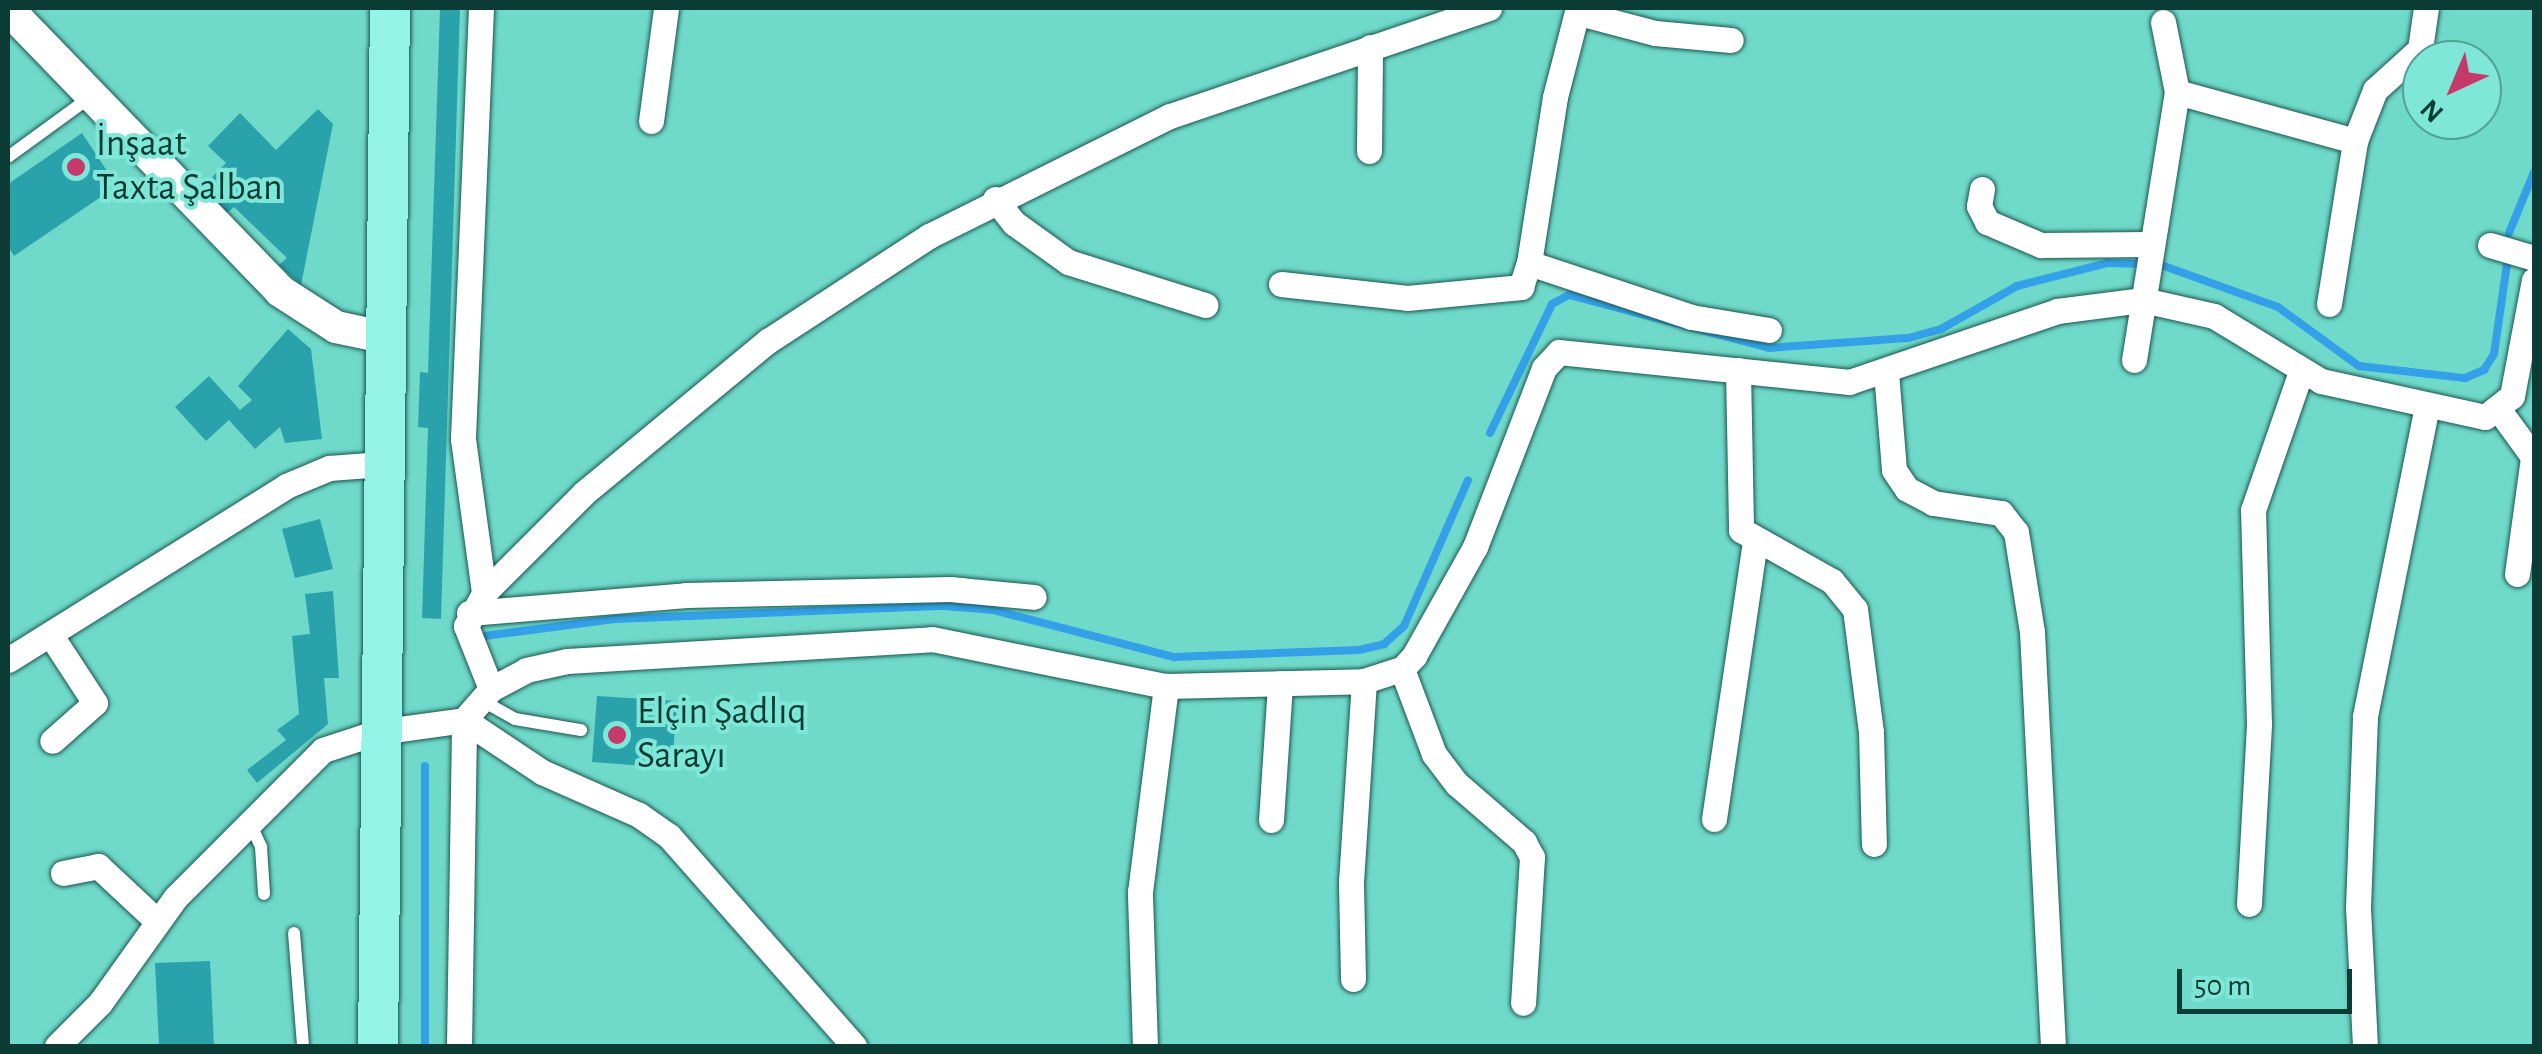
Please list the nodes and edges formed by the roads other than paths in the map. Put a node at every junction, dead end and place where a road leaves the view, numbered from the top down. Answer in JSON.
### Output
{"nodes":[{"id":1,"x":372,"y":8,"type":"edge"},
{"id":2,"x":390,"y":8,"type":"edge"},
{"id":3,"x":481,"y":8,"type":"edge"},
{"id":4,"x":666,"y":8,"type":"edge"},
{"id":5,"x":1488,"y":8,"type":"edge"},
{"id":6,"x":2426,"y":8,"type":"edge"},
{"id":7,"x":8,"y":9,"type":"edge"},
{"id":8,"x":1579,"y":10,"type":"edge"},
{"id":9,"x":2162,"y":22,"type":"dead end"},
{"id":10,"x":1731,"y":40,"type":"dead end"},
{"id":11,"x":1370,"y":46,"type":"junction"},
{"id":12,"x":2178,"y":92,"type":"junction"},
{"id":13,"x":91,"y":96,"type":"junction"},
{"id":14,"x":650,"y":121,"type":"dead end"},
{"id":15,"x":2356,"y":142,"type":"junction"},
{"id":16,"x":1369,"y":152,"type":"dead end"},
{"id":17,"x":8,"y":157,"type":"edge"},
{"id":18,"x":1982,"y":189,"type":"dead end"},
{"id":19,"x":995,"y":199,"type":"junction"},
{"id":20,"x":2149,"y":244,"type":"junction"},
{"id":21,"x":2490,"y":246,"type":"dead end"},
{"id":22,"x":2534,"y":258,"type":"edge"},
{"id":23,"x":1529,"y":262,"type":"junction"},
{"id":24,"x":2534,"y":280,"type":"edge"},
{"id":25,"x":1281,"y":284,"type":"dead end"},
{"id":26,"x":2143,"y":300,"type":"junction"},
{"id":27,"x":2328,"y":304,"type":"dead end"},
{"id":28,"x":1204,"y":305,"type":"dead end"},
{"id":29,"x":1769,"y":330,"type":"dead end"},
{"id":30,"x":368,"y":334,"type":"junction"},
{"id":31,"x":2134,"y":360,"type":"dead end"},
{"id":32,"x":1738,"y":370,"type":"junction"},
{"id":33,"x":2301,"y":370,"type":"junction"},
{"id":34,"x":1886,"y":372,"type":"junction"},
{"id":35,"x":2427,"y":406,"type":"junction"},
{"id":36,"x":2500,"y":410,"type":"junction"},
{"id":37,"x":2534,"y":458,"type":"edge"},
{"id":38,"x":369,"y":465,"type":"junction"},
{"id":39,"x":1755,"y":543,"type":"junction"},
{"id":40,"x":2516,"y":574,"type":"dead end"},
{"id":41,"x":1034,"y":598,"type":"dead end"},
{"id":42,"x":476,"y":603,"type":"junction"},
{"id":43,"x":50,"y":634,"type":"junction"},
{"id":44,"x":8,"y":660,"type":"edge"},
{"id":45,"x":1402,"y":669,"type":"junction"},
{"id":46,"x":1364,"y":681,"type":"junction"},
{"id":47,"x":1280,"y":683,"type":"junction"},
{"id":48,"x":1166,"y":686,"type":"junction"},
{"id":49,"x":479,"y":703,"type":"junction"},
{"id":50,"x":581,"y":730,"type":"dead end"},
{"id":51,"x":378,"y":732,"type":"junction"},
{"id":52,"x":52,"y":741,"type":"dead end"},
{"id":53,"x":248,"y":819,"type":"junction"},
{"id":54,"x":1714,"y":819,"type":"dead end"},
{"id":55,"x":1271,"y":820,"type":"dead end"},
{"id":56,"x":1874,"y":844,"type":"dead end"},
{"id":57,"x":63,"y":873,"type":"dead end"},
{"id":58,"x":264,"y":894,"type":"dead end"},
{"id":59,"x":2249,"y":904,"type":"dead end"},
{"id":60,"x":156,"y":920,"type":"junction"},
{"id":61,"x":294,"y":933,"type":"dead end"},
{"id":62,"x":1353,"y":979,"type":"dead end"},
{"id":63,"x":1523,"y":1003,"type":"dead end"},
{"id":64,"x":58,"y":1046,"type":"edge"},
{"id":65,"x":303,"y":1046,"type":"edge"},
{"id":66,"x":378,"y":1046,"type":"edge"},
{"id":67,"x":459,"y":1046,"type":"edge"},
{"id":68,"x":854,"y":1046,"type":"edge"},
{"id":69,"x":1145,"y":1046,"type":"edge"},
{"id":70,"x":2053,"y":1046,"type":"edge"},
{"id":71,"x":2365,"y":1046,"type":"edge"}],
"edges":[{"from":1,"to":30,"type":"main road"},
{"from":2,"to":51,"type":"main road"},
{"from":3,"to":42,"type":"street"},
{"from":4,"to":14,"type":"street"},
{"from":5,"to":11,"type":"street"},
{"from":6,"to":15,"type":"street"},
{"from":7,"to":13,"type":"street"},
{"from":8,"to":10,"type":"street"},
{"from":8,"to":23,"type":"street"},
{"from":9,"to":12,"type":"street"},
{"from":11,"to":16,"type":"street"},
{"from":11,"to":19,"type":"street"},
{"from":12,"to":15,"type":"street"},
{"from":12,"to":20,"type":"street"},
{"from":13,"to":17,"type":"lane"},
{"from":13,"to":30,"type":"street"},
{"from":15,"to":27,"type":"street"},
{"from":18,"to":20,"type":"street"},
{"from":19,"to":28,"type":"street"},
{"from":19,"to":42,"type":"street"},
{"from":20,"to":26,"type":"street"},
{"from":21,"to":22,"type":"street"},
{"from":23,"to":25,"type":"street"},
{"from":23,"to":29,"type":"street"},
{"from":24,"to":36,"type":"street"},
{"from":26,"to":31,"type":"street"},
{"from":26,"to":33,"type":"street"},
{"from":26,"to":34,"type":"street"},
{"from":30,"to":38,"type":"main road"},
{"from":32,"to":34,"type":"street"},
{"from":32,"to":39,"type":"street"},
{"from":32,"to":45,"type":"street"},
{"from":33,"to":35,"type":"street"},
{"from":33,"to":59,"type":"street"},
{"from":34,"to":70,"type":"street"},
{"from":35,"to":36,"type":"street"},
{"from":35,"to":71,"type":"street"},
{"from":36,"to":37,"type":"street"},
{"from":37,"to":40,"type":"street"},
{"from":38,"to":43,"type":"street"},
{"from":38,"to":51,"type":"main road"},
{"from":39,"to":54,"type":"street"},
{"from":39,"to":56,"type":"street"},
{"from":41,"to":42,"type":"street"},
{"from":42,"to":49,"type":"street"},
{"from":43,"to":44,"type":"street"},
{"from":43,"to":52,"type":"street"},
{"from":45,"to":46,"type":"street"},
{"from":45,"to":63,"type":"street"},
{"from":46,"to":47,"type":"street"},
{"from":46,"to":62,"type":"street"},
{"from":47,"to":48,"type":"street"},
{"from":47,"to":55,"type":"street"},
{"from":48,"to":49,"type":"street"},
{"from":48,"to":69,"type":"street"},
{"from":49,"to":50,"type":"lane"},
{"from":49,"to":51,"type":"street"},
{"from":49,"to":67,"type":"street"},
{"from":49,"to":68,"type":"street"},
{"from":51,"to":53,"type":"street"},
{"from":51,"to":66,"type":"main road"},
{"from":53,"to":58,"type":"lane"},
{"from":53,"to":60,"type":"street"},
{"from":57,"to":60,"type":"street"},
{"from":60,"to":64,"type":"street"},
{"from":61,"to":65,"type":"lane"}]}
